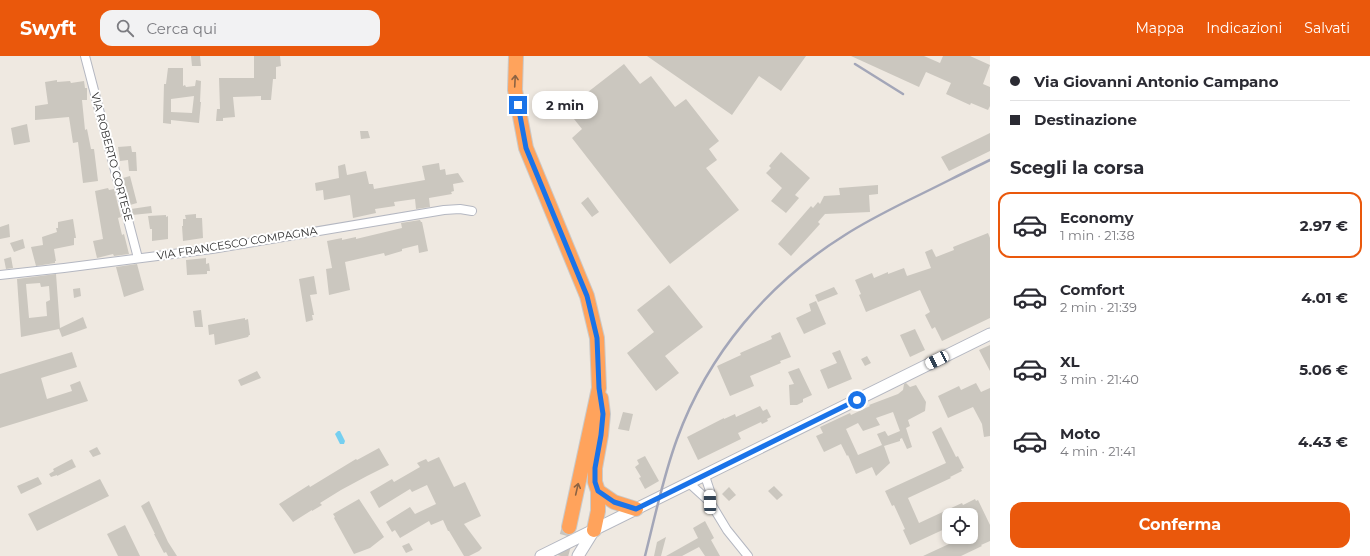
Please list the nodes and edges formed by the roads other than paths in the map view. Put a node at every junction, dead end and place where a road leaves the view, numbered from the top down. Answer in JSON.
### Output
{"nodes":[{"id":1,"x":85,"y":56,"type":"edge"},
{"id":2,"x":516,"y":56,"type":"edge"},
{"id":3,"x":472,"y":211,"type":"dead end"},
{"id":4,"x":138,"y":258,"type":"junction"},
{"id":5,"x":0,"y":274,"type":"edge"},
{"id":6,"x":990,"y":334,"type":"edge"},
{"id":7,"x":599,"y":388,"type":"junction"},
{"id":8,"x":705,"y":476,"type":"junction"},
{"id":9,"x":689,"y":483,"type":"junction"},
{"id":10,"x":598,"y":491,"type":"junction"},
{"id":11,"x":710,"y":502,"type":"junction"},
{"id":12,"x":636,"y":509,"type":"junction"},
{"id":13,"x":569,"y":527,"type":"tunnel mouth"},
{"id":14,"x":594,"y":530,"type":"junction"},
{"id":15,"x":570,"y":542,"type":"junction"},
{"id":16,"x":541,"y":556,"type":"edge"},
{"id":17,"x":574,"y":556,"type":"edge"},
{"id":18,"x":578,"y":556,"type":"edge"},
{"id":19,"x":748,"y":556,"type":"edge"}],
"edges":[{"from":1,"to":4,"type":"street","name":"VIA ROBERTO CORTESE"},
{"from":7,"to":2,"type":"highway","one_way":true},
{"from":3,"to":4,"type":"street","name":"VIA FRANCESCO COMPAGNA"},
{"from":4,"to":5,"type":"street","name":"VIA FRANCESCO COMPAGNA"},
{"from":6,"to":8,"type":"main road"},
{"from":7,"to":10,"type":"highway"},
{"from":13,"to":7,"type":"highway","one_way":true},
{"from":8,"to":9,"type":"main road"},
{"from":8,"to":11,"type":"street"},
{"from":9,"to":11,"type":"street"},
{"from":9,"to":12,"type":"main road"},
{"from":10,"to":12,"type":"highway"},
{"from":10,"to":14,"type":"highway"},
{"from":11,"to":19,"type":"street"},
{"from":12,"to":14,"type":"main road"},
{"from":14,"to":15,"type":"main road"},
{"from":14,"to":18,"type":"main road"},
{"from":15,"to":16,"type":"main road"},
{"from":15,"to":17,"type":"main road"}]}
